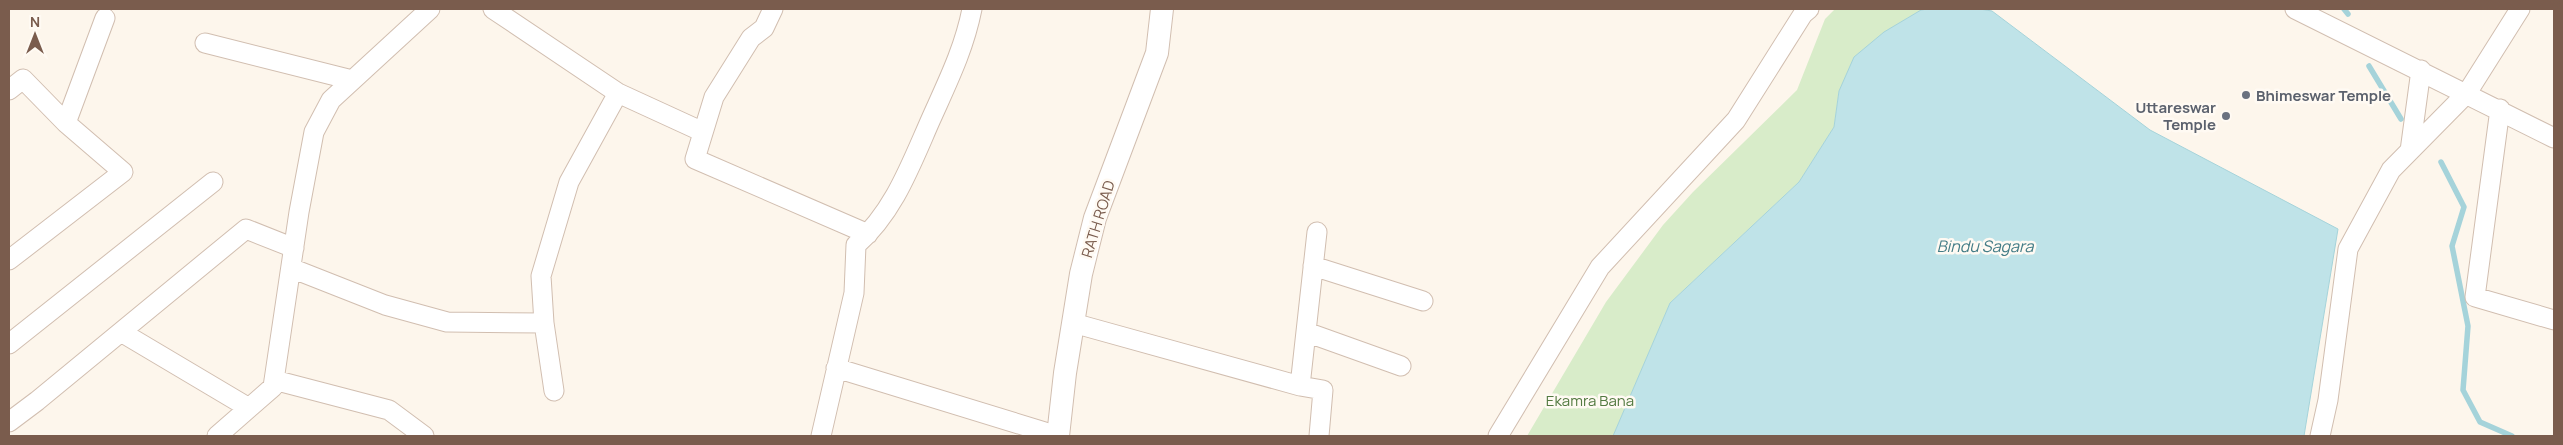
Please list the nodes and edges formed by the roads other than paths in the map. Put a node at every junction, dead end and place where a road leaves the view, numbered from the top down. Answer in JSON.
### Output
{"nodes":[{"id":1,"x":430,"y":9,"type":"edge"},
{"id":2,"x":493,"y":9,"type":"edge"},
{"id":3,"x":773,"y":9,"type":"edge"},
{"id":4,"x":972,"y":9,"type":"edge"},
{"id":5,"x":1162,"y":9,"type":"edge"},
{"id":6,"x":1809,"y":9,"type":"edge"},
{"id":7,"x":2295,"y":9,"type":"edge"},
{"id":8,"x":2520,"y":9,"type":"edge"},
{"id":9,"x":104,"y":18,"type":"dead end"},
{"id":10,"x":205,"y":43,"type":"dead end"},
{"id":11,"x":2421,"y":70,"type":"junction"},
{"id":12,"x":352,"y":80,"type":"junction"},
{"id":13,"x":9,"y":90,"type":"edge"},
{"id":14,"x":618,"y":93,"type":"junction"},
{"id":15,"x":2467,"y":93,"type":"junction"},
{"id":16,"x":2500,"y":109,"type":"junction"},
{"id":17,"x":66,"y":123,"type":"junction"},
{"id":18,"x":703,"y":132,"type":"junction"},
{"id":19,"x":2554,"y":138,"type":"edge"},
{"id":20,"x":2410,"y":151,"type":"junction"},
{"id":21,"x":213,"y":182,"type":"dead end"},
{"id":22,"x":1317,"y":232,"type":"dead end"},
{"id":23,"x":868,"y":234,"type":"junction"},
{"id":24,"x":294,"y":248,"type":"junction"},
{"id":25,"x":9,"y":260,"type":"edge"},
{"id":26,"x":1313,"y":266,"type":"junction"},
{"id":27,"x":291,"y":268,"type":"junction"},
{"id":28,"x":1423,"y":301,"type":"dead end"},
{"id":29,"x":2554,"y":320,"type":"edge"},
{"id":30,"x":1073,"y":322,"type":"junction"},
{"id":31,"x":544,"y":324,"type":"junction"},
{"id":32,"x":121,"y":332,"type":"junction"},
{"id":33,"x":1306,"y":332,"type":"junction"},
{"id":34,"x":9,"y":344,"type":"edge"},
{"id":35,"x":1401,"y":366,"type":"dead end"},
{"id":36,"x":836,"y":368,"type":"junction"},
{"id":37,"x":274,"y":380,"type":"junction"},
{"id":38,"x":1300,"y":386,"type":"junction"},
{"id":39,"x":554,"y":391,"type":"dead end"},
{"id":40,"x":249,"y":408,"type":"junction"},
{"id":41,"x":9,"y":422,"type":"edge"},
{"id":42,"x":217,"y":436,"type":"edge"},
{"id":43,"x":424,"y":436,"type":"edge"},
{"id":44,"x":821,"y":436,"type":"edge"},
{"id":45,"x":1058,"y":436,"type":"edge"},
{"id":46,"x":1319,"y":436,"type":"edge"},
{"id":47,"x":1498,"y":436,"type":"edge"},
{"id":48,"x":2320,"y":436,"type":"edge"}],
"edges":[{"from":1,"to":12,"type":"street"},
{"from":2,"to":14,"type":"street"},
{"from":3,"to":18,"type":"street"},
{"from":4,"to":23,"type":"street"},
{"from":5,"to":30,"type":"street","name":"RATH ROAD"},
{"from":6,"to":47,"type":"street"},
{"from":7,"to":11,"type":"street"},
{"from":8,"to":15,"type":"street"},
{"from":9,"to":17,"type":"street"},
{"from":10,"to":12,"type":"street"},
{"from":11,"to":15,"type":"street"},
{"from":11,"to":20,"type":"street"},
{"from":12,"to":24,"type":"street"},
{"from":13,"to":17,"type":"street"},
{"from":14,"to":18,"type":"street"},
{"from":14,"to":31,"type":"street"},
{"from":15,"to":16,"type":"street"},
{"from":15,"to":20,"type":"street"},
{"from":16,"to":19,"type":"street"},
{"from":16,"to":29,"type":"street"},
{"from":17,"to":25,"type":"street"},
{"from":18,"to":23,"type":"street"},
{"from":20,"to":48,"type":"street"},
{"from":21,"to":34,"type":"street"},
{"from":22,"to":26,"type":"street"},
{"from":23,"to":36,"type":"street"},
{"from":24,"to":27,"type":"street"},
{"from":24,"to":32,"type":"street"},
{"from":26,"to":28,"type":"street"},
{"from":26,"to":33,"type":"street"},
{"from":27,"to":31,"type":"street"},
{"from":27,"to":37,"type":"street"},
{"from":30,"to":38,"type":"street"},
{"from":30,"to":45,"type":"street","name":"RATH ROAD"},
{"from":31,"to":39,"type":"street"},
{"from":32,"to":40,"type":"street"},
{"from":32,"to":41,"type":"street"},
{"from":33,"to":35,"type":"street"},
{"from":33,"to":38,"type":"street"},
{"from":36,"to":44,"type":"street"},
{"from":36,"to":45,"type":"street"},
{"from":37,"to":40,"type":"street"},
{"from":37,"to":43,"type":"street"},
{"from":38,"to":46,"type":"street"},
{"from":40,"to":42,"type":"street"}]}
